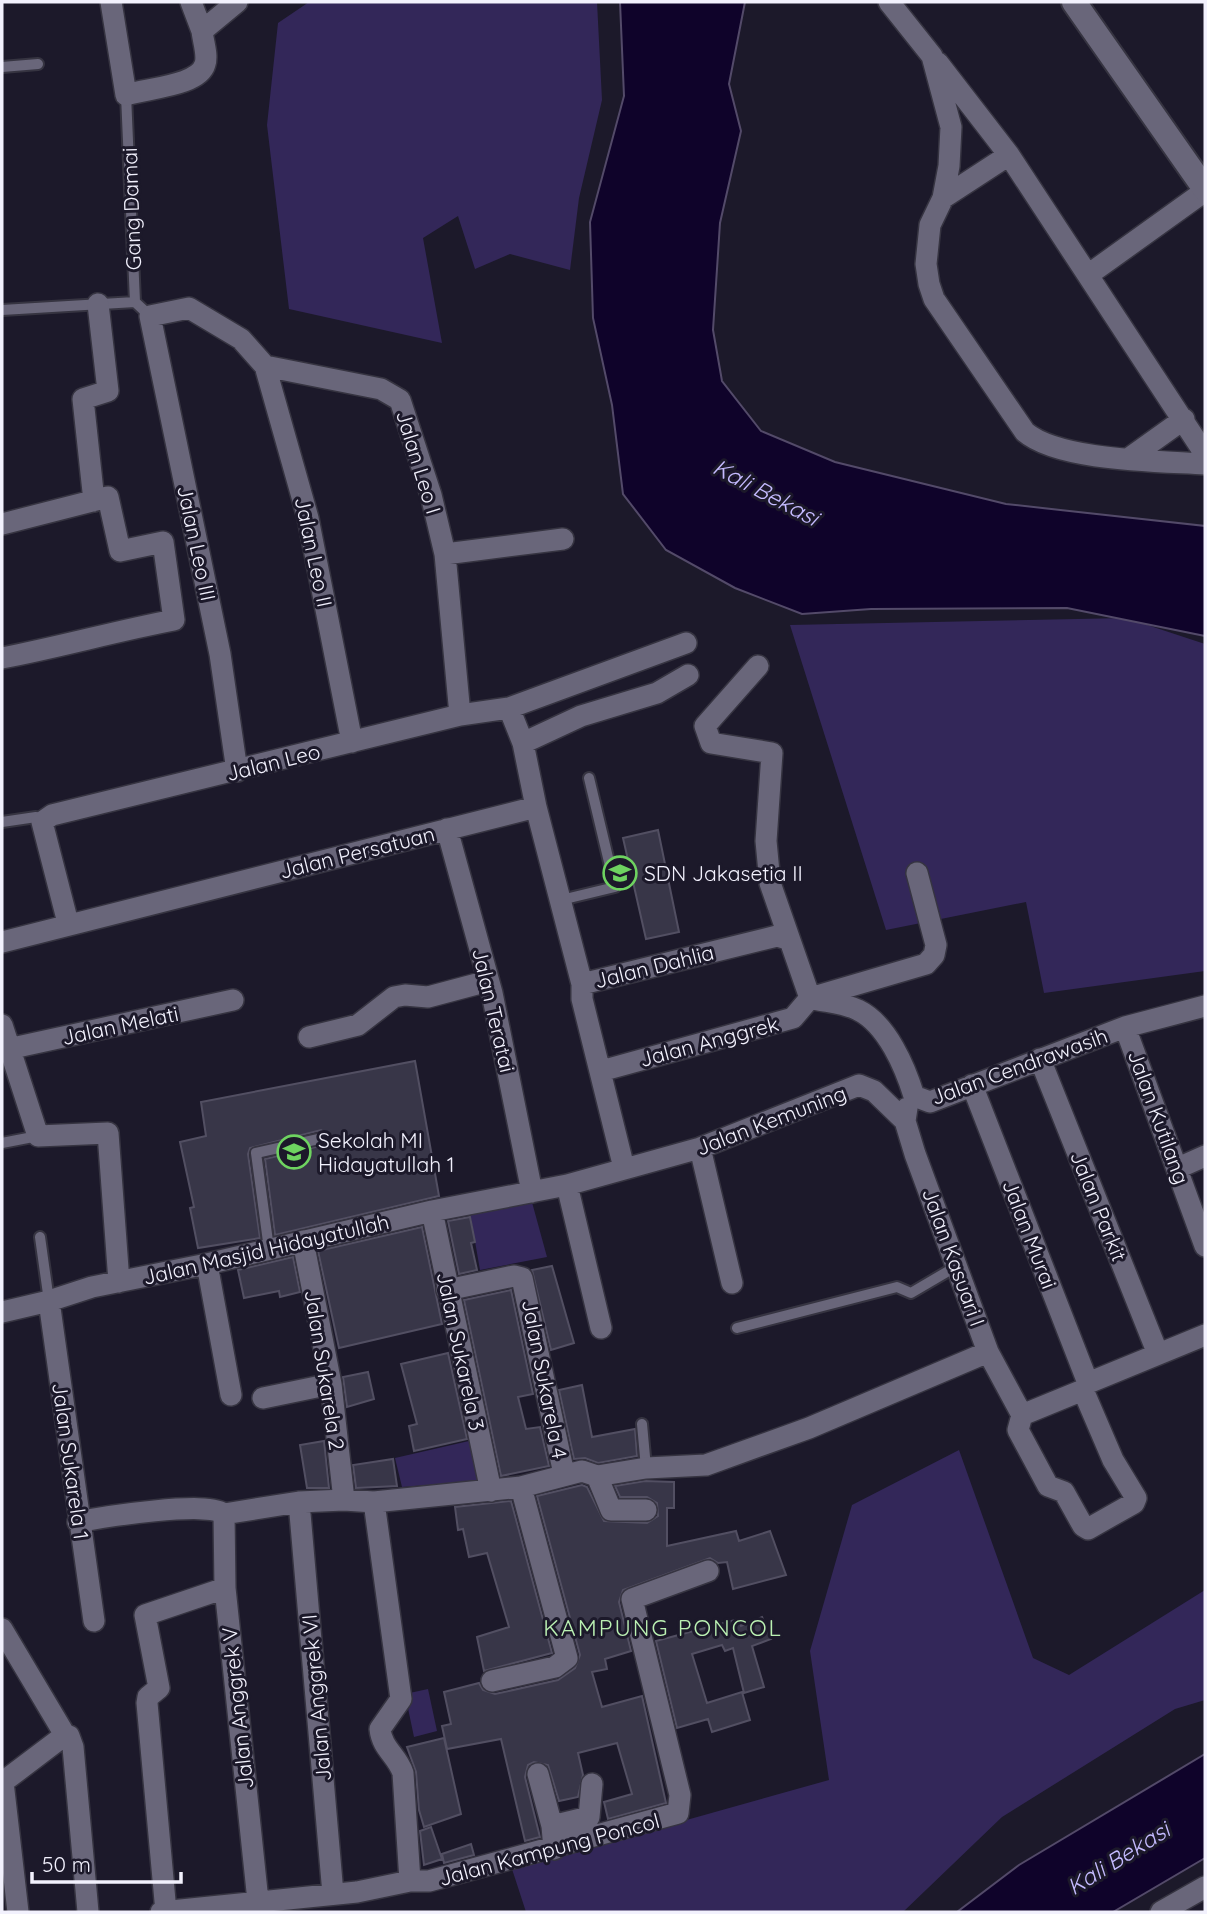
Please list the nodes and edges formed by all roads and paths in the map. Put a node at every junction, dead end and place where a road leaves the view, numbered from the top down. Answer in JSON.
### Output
{"nodes":[{"id":1,"x":111,"y":2,"type":"edge"},
{"id":2,"x":191,"y":2,"type":"edge"},
{"id":3,"x":237,"y":2,"type":"edge"},
{"id":4,"x":889,"y":2,"type":"edge"},
{"id":5,"x":1074,"y":2,"type":"edge"},
{"id":6,"x":202,"y":31,"type":"junction"},
{"id":7,"x":932,"y":56,"type":"junction"},
{"id":8,"x":37,"y":64,"type":"dead end"},
{"id":9,"x":2,"y":67,"type":"edge"},
{"id":10,"x":135,"y":92,"type":"junction"},
{"id":11,"x":1009,"y":155,"type":"junction"},
{"id":12,"x":1205,"y":190,"type":"edge"},
{"id":13,"x":943,"y":198,"type":"junction"},
{"id":14,"x":1088,"y":275,"type":"junction"},
{"id":15,"x":99,"y":304,"type":"junction"},
{"id":16,"x":142,"y":309,"type":"junction"},
{"id":17,"x":2,"y":310,"type":"edge"},
{"id":18,"x":265,"y":366,"type":"junction"},
{"id":19,"x":1184,"y":419,"type":"junction"},
{"id":20,"x":1205,"y":454,"type":"edge"},
{"id":21,"x":1128,"y":459,"type":"junction"},
{"id":22,"x":1205,"y":464,"type":"edge"},
{"id":23,"x":94,"y":500,"type":"junction"},
{"id":24,"x":2,"y":524,"type":"edge"},
{"id":25,"x":563,"y":539,"type":"dead end"},
{"id":26,"x":445,"y":554,"type":"junction"},
{"id":27,"x":686,"y":643,"type":"dead end"},
{"id":28,"x":2,"y":658,"type":"edge"},
{"id":29,"x":758,"y":666,"type":"dead end"},
{"id":30,"x":688,"y":675,"type":"dead end"},
{"id":31,"x":509,"y":708,"type":"junction"},
{"id":32,"x":460,"y":715,"type":"junction"},
{"id":33,"x":352,"y":742,"type":"junction"},
{"id":34,"x":523,"y":743,"type":"junction"},
{"id":35,"x":237,"y":771,"type":"junction"},
{"id":36,"x":589,"y":778,"type":"dead end"},
{"id":37,"x":536,"y":807,"type":"junction"},
{"id":38,"x":2,"y":822,"type":"edge"},
{"id":39,"x":41,"y":822,"type":"junction"},
{"id":40,"x":447,"y":830,"type":"junction"},
{"id":41,"x":917,"y":873,"type":"dead end"},
{"id":42,"x":561,"y":900,"type":"junction"},
{"id":43,"x":68,"y":923,"type":"junction"},
{"id":44,"x":787,"y":939,"type":"junction"},
{"id":45,"x":2,"y":942,"type":"edge"},
{"id":46,"x":488,"y":981,"type":"junction"},
{"id":47,"x":582,"y":984,"type":"junction"},
{"id":48,"x":810,"y":998,"type":"junction"},
{"id":49,"x":233,"y":1000,"type":"dead end"},
{"id":50,"x":1205,"y":1006,"type":"edge"},
{"id":51,"x":2,"y":1025,"type":"edge"},
{"id":52,"x":1125,"y":1027,"type":"junction"},
{"id":53,"x":309,"y":1037,"type":"dead end"},
{"id":54,"x":8,"y":1049,"type":"junction"},
{"id":55,"x":1040,"y":1059,"type":"junction"},
{"id":56,"x":601,"y":1071,"type":"junction"},
{"id":57,"x":972,"y":1085,"type":"junction"},
{"id":58,"x":914,"y":1096,"type":"junction"},
{"id":59,"x":905,"y":1121,"type":"junction"},
{"id":60,"x":38,"y":1136,"type":"junction"},
{"id":61,"x":323,"y":1138,"type":"dead end"},
{"id":62,"x":2,"y":1143,"type":"edge"},
{"id":63,"x":700,"y":1149,"type":"junction"},
{"id":64,"x":1205,"y":1156,"type":"edge"},
{"id":65,"x":624,"y":1168,"type":"junction"},
{"id":66,"x":1178,"y":1168,"type":"junction"},
{"id":67,"x":567,"y":1185,"type":"junction"},
{"id":68,"x":531,"y":1192,"type":"junction"},
{"id":69,"x":432,"y":1210,"type":"junction"},
{"id":70,"x":40,"y":1237,"type":"dead end"},
{"id":71,"x":303,"y":1241,"type":"junction"},
{"id":72,"x":1205,"y":1246,"type":"edge"},
{"id":73,"x":269,"y":1249,"type":"junction"},
{"id":74,"x":207,"y":1264,"type":"junction"},
{"id":75,"x":957,"y":1266,"type":"junction"},
{"id":76,"x":119,"y":1282,"type":"junction"},
{"id":77,"x":732,"y":1283,"type":"dead end"},
{"id":78,"x":447,"y":1290,"type":"junction"},
{"id":79,"x":49,"y":1301,"type":"junction"},
{"id":80,"x":2,"y":1312,"type":"edge"},
{"id":81,"x":601,"y":1328,"type":"dead end"},
{"id":82,"x":737,"y":1328,"type":"dead end"},
{"id":83,"x":1205,"y":1335,"type":"edge"},
{"id":84,"x":988,"y":1352,"type":"junction"},
{"id":85,"x":1158,"y":1354,"type":"junction"},
{"id":86,"x":331,"y":1384,"type":"junction"},
{"id":87,"x":1086,"y":1386,"type":"junction"},
{"id":88,"x":231,"y":1395,"type":"dead end"},
{"id":89,"x":263,"y":1398,"type":"dead end"},
{"id":90,"x":1022,"y":1415,"type":"junction"},
{"id":91,"x":642,"y":1424,"type":"dead end"},
{"id":92,"x":646,"y":1468,"type":"junction"},
{"id":93,"x":564,"y":1474,"type":"junction"},
{"id":94,"x":597,"y":1476,"type":"junction"},
{"id":95,"x":521,"y":1487,"type":"junction"},
{"id":96,"x":491,"y":1490,"type":"junction"},
{"id":97,"x":344,"y":1500,"type":"junction"},
{"id":98,"x":299,"y":1502,"type":"junction"},
{"id":99,"x":374,"y":1502,"type":"junction"},
{"id":100,"x":646,"y":1510,"type":"dead end"},
{"id":101,"x":224,"y":1514,"type":"junction"},
{"id":102,"x":78,"y":1522,"type":"junction"},
{"id":103,"x":708,"y":1571,"type":"dead end"},
{"id":104,"x":225,"y":1588,"type":"junction"},
{"id":105,"x":94,"y":1621,"type":"dead end"},
{"id":106,"x":2,"y":1629,"type":"edge"},
{"id":107,"x":492,"y":1681,"type":"dead end"},
{"id":108,"x":69,"y":1737,"type":"junction"},
{"id":109,"x":538,"y":1774,"type":"dead end"},
{"id":110,"x":2,"y":1780,"type":"edge"},
{"id":111,"x":592,"y":1784,"type":"dead end"},
{"id":112,"x":589,"y":1816,"type":"junction"},
{"id":113,"x":552,"y":1826,"type":"junction"},
{"id":114,"x":598,"y":1837,"type":"junction"},
{"id":115,"x":554,"y":1849,"type":"junction"},
{"id":116,"x":410,"y":1881,"type":"junction"},
{"id":117,"x":1205,"y":1887,"type":"edge"},
{"id":118,"x":333,"y":1894,"type":"junction"},
{"id":119,"x":258,"y":1902,"type":"junction"},
{"id":120,"x":18,"y":1912,"type":"edge"},
{"id":121,"x":88,"y":1912,"type":"edge"},
{"id":122,"x":164,"y":1912,"type":"edge"},
{"id":123,"x":1161,"y":1912,"type":"edge"}],
"edges":[{"from":1,"to":10,"type":"street","name":"Gang Damai"},
{"from":2,"to":6,"type":"street"},
{"from":3,"to":6,"type":"street"},
{"from":4,"to":7,"type":"street"},
{"from":5,"to":12,"type":"street"},
{"from":6,"to":10,"type":"street"},
{"from":7,"to":11,"type":"street"},
{"from":7,"to":13,"type":"street"},
{"from":8,"to":9,"type":"lane"},
{"from":10,"to":16,"type":"lane","name":"Gang Damai"},
{"from":11,"to":13,"type":"street"},
{"from":11,"to":14,"type":"street"},
{"from":12,"to":14,"type":"street"},
{"from":13,"to":21,"type":"street"},
{"from":14,"to":19,"type":"street"},
{"from":15,"to":16,"type":"lane"},
{"from":15,"to":17,"type":"lane"},
{"from":15,"to":23,"type":"street"},
{"from":16,"to":18,"type":"street"},
{"from":16,"to":35,"type":"street","name":"Jalan Leo III"},
{"from":18,"to":26,"type":"street","name":"Jalan Leo I"},
{"from":18,"to":33,"type":"street","name":"Jalan Leo II"},
{"from":19,"to":20,"type":"street"},
{"from":19,"to":21,"type":"street"},
{"from":21,"to":22,"type":"street"},
{"from":23,"to":24,"type":"street"},
{"from":23,"to":28,"type":"street"},
{"from":25,"to":26,"type":"street"},
{"from":26,"to":32,"type":"street","name":"Jalan Leo I"},
{"from":27,"to":31,"type":"street","name":"Jalan Leo"},
{"from":29,"to":44,"type":"street"},
{"from":30,"to":34,"type":"street"},
{"from":31,"to":32,"type":"street","name":"Jalan Leo"},
{"from":31,"to":34,"type":"street"},
{"from":32,"to":33,"type":"street","name":"Jalan Leo"},
{"from":33,"to":35,"type":"street","name":"Jalan Leo"},
{"from":34,"to":37,"type":"street"},
{"from":35,"to":39,"type":"street","name":"Jalan Leo"},
{"from":36,"to":42,"type":"lane"},
{"from":37,"to":40,"type":"street","name":"Jalan Persatuan"},
{"from":37,"to":42,"type":"street"},
{"from":38,"to":39,"type":"lane"},
{"from":39,"to":43,"type":"street"},
{"from":40,"to":43,"type":"street","name":"Jalan Persatuan"},
{"from":40,"to":46,"type":"street","name":"Jalan Teratai"},
{"from":41,"to":48,"type":"street"},
{"from":42,"to":47,"type":"street"},
{"from":43,"to":45,"type":"street","name":"Jalan Persatuan"},
{"from":44,"to":47,"type":"street","name":"Jalan Dahlia"},
{"from":44,"to":48,"type":"street"},
{"from":46,"to":53,"type":"street"},
{"from":46,"to":68,"type":"street","name":"Jalan Teratai"},
{"from":47,"to":56,"type":"street","name":"Jalan Dahlia"},
{"from":48,"to":56,"type":"street","name":"Jalan Anggrek"},
{"from":48,"to":58,"type":"street"},
{"from":49,"to":54,"type":"street","name":"Jalan Melati"},
{"from":50,"to":52,"type":"street","name":"Jalan Cendrawasih"},
{"from":51,"to":54,"type":"street"},
{"from":52,"to":55,"type":"street","name":"Jalan Cendrawasih"},
{"from":52,"to":66,"type":"street","name":"Jalan Kutilang"},
{"from":54,"to":60,"type":"street"},
{"from":55,"to":57,"type":"street","name":"Jalan Cendrawasih"},
{"from":55,"to":85,"type":"street","name":"Jalan Parkit"},
{"from":56,"to":65,"type":"street","name":"Jalan Dahlia"},
{"from":57,"to":58,"type":"street","name":"Jalan Cendrawasih"},
{"from":57,"to":87,"type":"street","name":"Jalan Murai"},
{"from":58,"to":59,"type":"street"},
{"from":59,"to":63,"type":"street","name":"Jalan Kemuning"},
{"from":59,"to":75,"type":"street","name":"Jalan Kasuari I"},
{"from":60,"to":62,"type":"lane"},
{"from":60,"to":76,"type":"street"},
{"from":61,"to":73,"type":"lane"},
{"from":63,"to":65,"type":"street","name":"Jalan Kemuning"},
{"from":63,"to":77,"type":"street"},
{"from":64,"to":66,"type":"street"},
{"from":65,"to":67,"type":"street","name":"Jalan Kemuning"},
{"from":66,"to":72,"type":"street","name":"Jalan Kutilang"},
{"from":67,"to":68,"type":"street","name":"Jalan Masjid Hidayatullah"},
{"from":67,"to":81,"type":"street"},
{"from":68,"to":69,"type":"street","name":"Jalan Masjid Hidayatullah"},
{"from":69,"to":71,"type":"street","name":"Jalan Masjid Hidayatullah"},
{"from":69,"to":78,"type":"street","name":"Jalan Sukarela 3"},
{"from":70,"to":79,"type":"lane"},
{"from":71,"to":73,"type":"street","name":"Jalan Masjid Hidayatullah"},
{"from":71,"to":86,"type":"street","name":"Jalan Sukarela 2"},
{"from":73,"to":74,"type":"street","name":"Jalan Masjid Hidayatullah"},
{"from":74,"to":76,"type":"street","name":"Jalan Masjid Hidayatullah"},
{"from":74,"to":88,"type":"street"},
{"from":75,"to":82,"type":"lane"},
{"from":75,"to":84,"type":"street","name":"Jalan Kasuari I"},
{"from":76,"to":79,"type":"street","name":"Jalan Masjid Hidayatullah"},
{"from":78,"to":93,"type":"street","name":"Jalan Sukarela 4"},
{"from":78,"to":96,"type":"street","name":"Jalan Sukarela 3"},
{"from":79,"to":80,"type":"street","name":"Jalan Masjid Hidayatullah"},
{"from":79,"to":102,"type":"street","name":"Jalan Sukarela 1"},
{"from":83,"to":85,"type":"street"},
{"from":84,"to":90,"type":"street","name":"Jalan Kasuari I"},
{"from":84,"to":92,"type":"street"},
{"from":85,"to":87,"type":"street"},
{"from":86,"to":89,"type":"street"},
{"from":86,"to":97,"type":"street","name":"Jalan Sukarela 2"},
{"from":87,"to":90,"type":"street"},
{"from":87,"to":90,"type":"street","name":"Jalan Murai"},
{"from":91,"to":92,"type":"lane"},
{"from":92,"to":94,"type":"street"},
{"from":93,"to":94,"type":"street"},
{"from":93,"to":95,"type":"street"},
{"from":94,"to":100,"type":"street"},
{"from":95,"to":96,"type":"street"},
{"from":95,"to":107,"type":"street"},
{"from":96,"to":99,"type":"street"},
{"from":97,"to":98,"type":"street"},
{"from":97,"to":99,"type":"street"},
{"from":98,"to":101,"type":"street"},
{"from":98,"to":118,"type":"street","name":"Jalan Anggrek VI"},
{"from":99,"to":116,"type":"street"},
{"from":101,"to":102,"type":"street"},
{"from":101,"to":104,"type":"street","name":"Jalan Anggrek V"},
{"from":102,"to":105,"type":"street","name":"Jalan Sukarela 1"},
{"from":103,"to":114,"type":"street","name":"Jalan Kampung Poncol"},
{"from":104,"to":119,"type":"street","name":"Jalan Anggrek V"},
{"from":104,"to":122,"type":"street"},
{"from":106,"to":108,"type":"street"},
{"from":108,"to":110,"type":"street"},
{"from":108,"to":121,"type":"street"},
{"from":109,"to":113,"type":"street"},
{"from":110,"to":120,"type":"street"},
{"from":111,"to":112,"type":"street"},
{"from":112,"to":113,"type":"street"},
{"from":112,"to":114,"type":"street"},
{"from":113,"to":115,"type":"street"},
{"from":114,"to":115,"type":"street","name":"Jalan Kampung Poncol"},
{"from":115,"to":116,"type":"street","name":"Jalan Kampung Poncol"},
{"from":116,"to":118,"type":"street","name":"Jalan Kampung Poncol"},
{"from":117,"to":123,"type":"street"},
{"from":118,"to":119,"type":"street","name":"Jalan Kampung Poncol"},
{"from":119,"to":122,"type":"street","name":"Jalan Kampung Poncol"}]}
